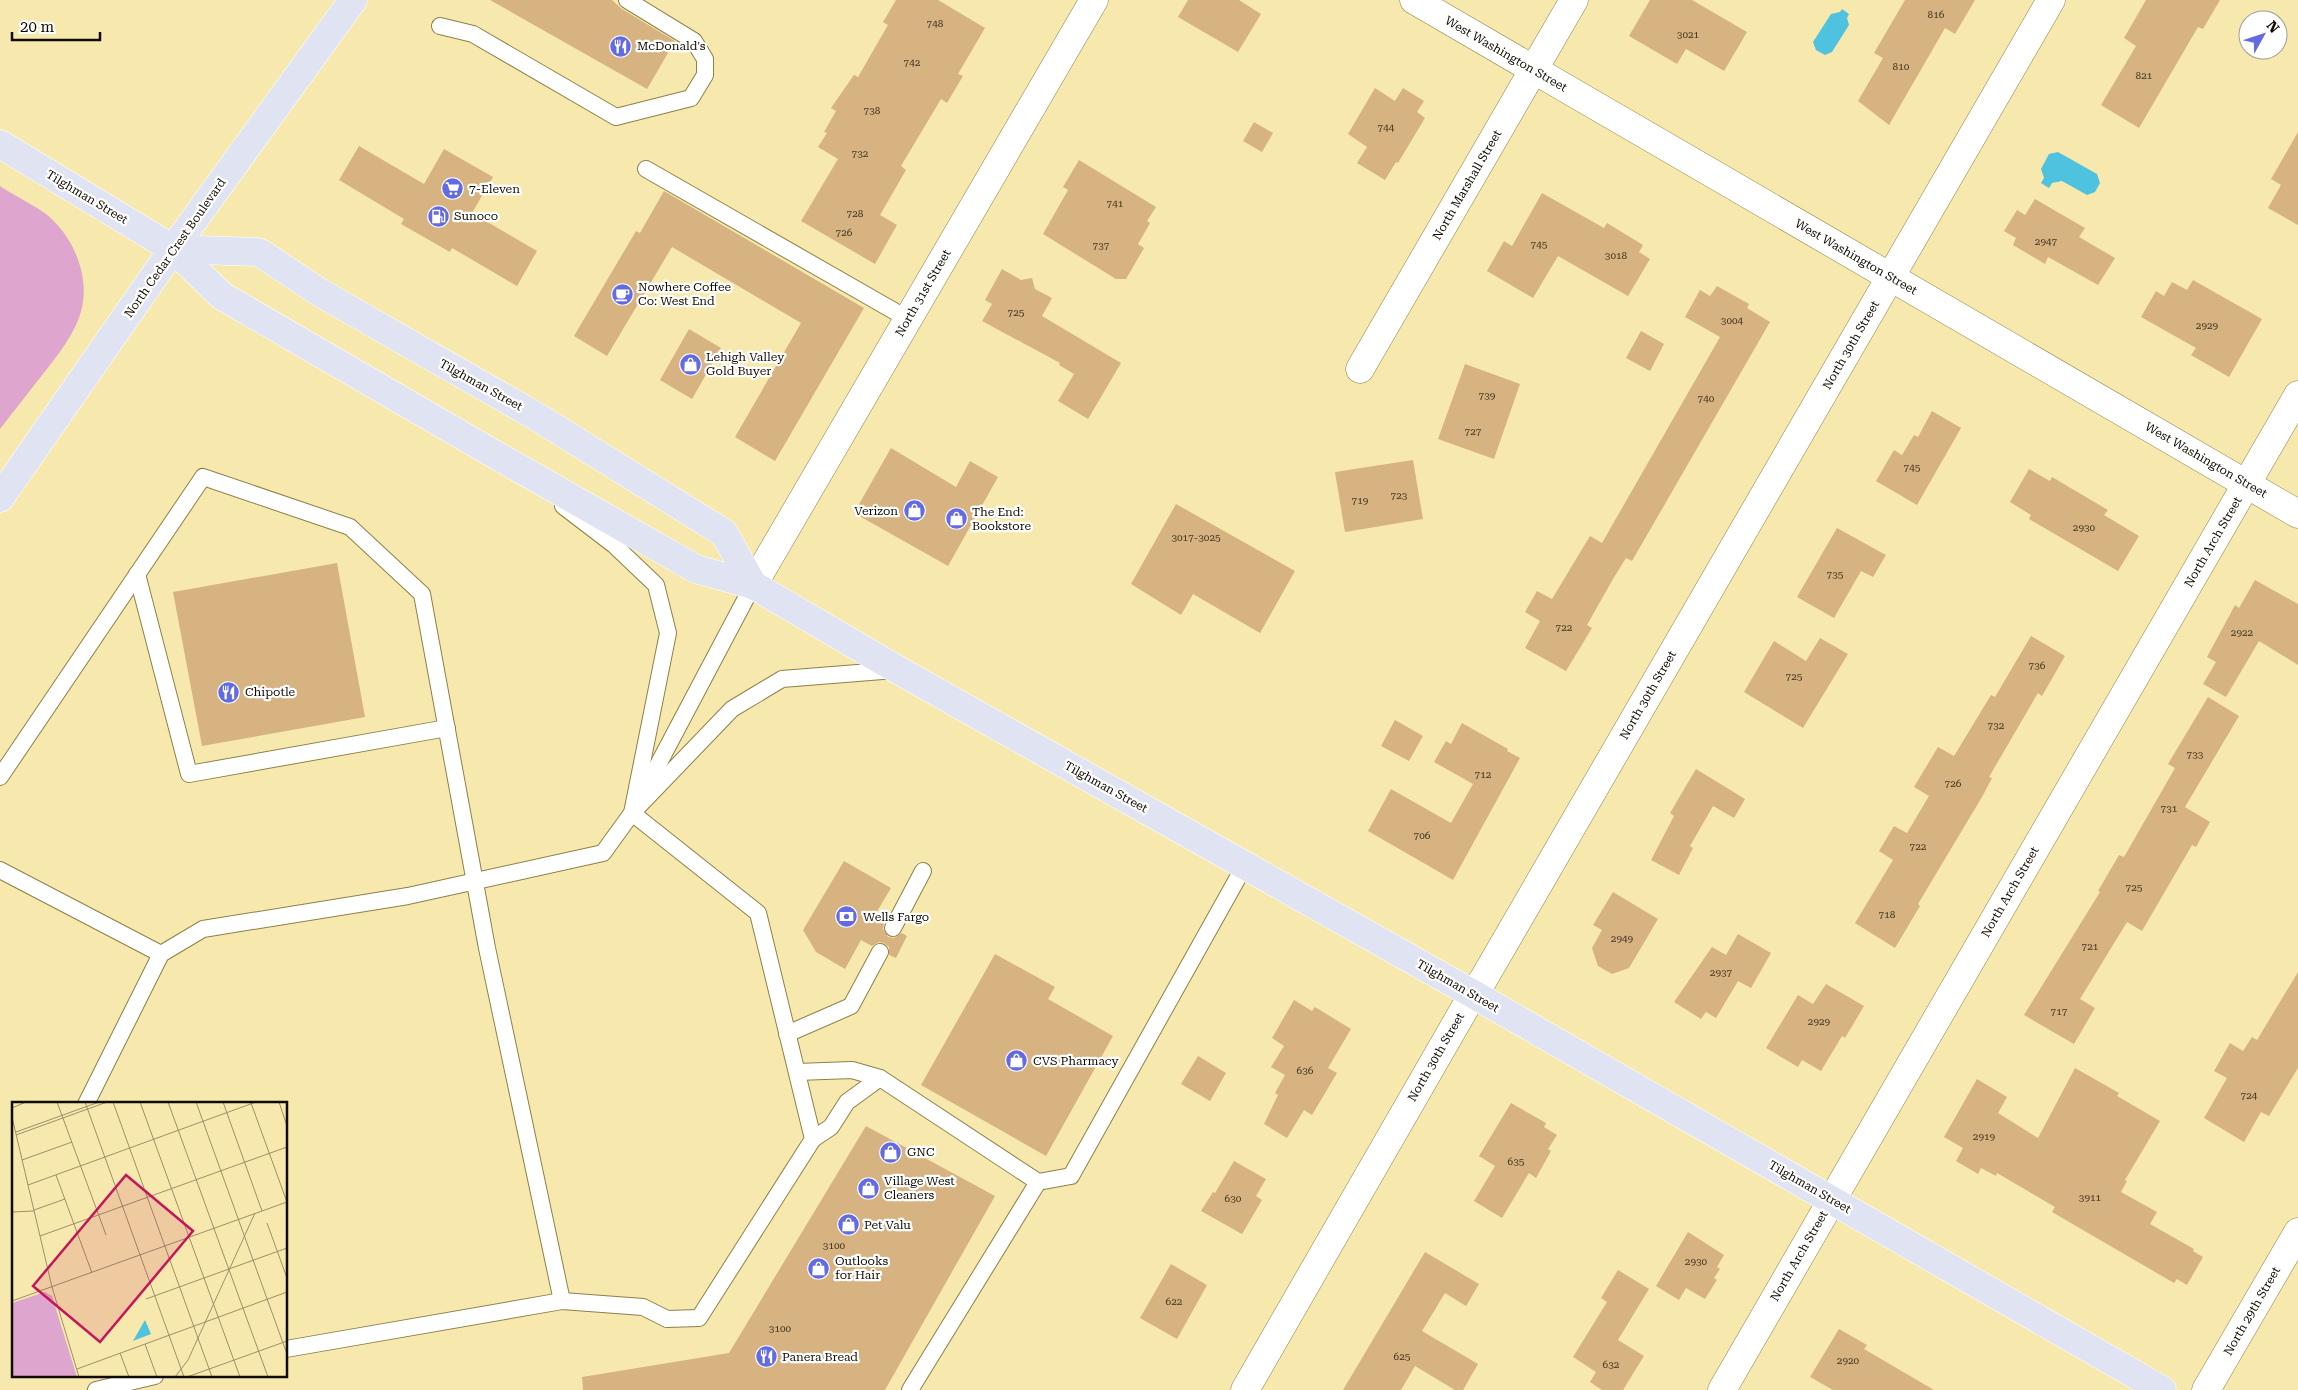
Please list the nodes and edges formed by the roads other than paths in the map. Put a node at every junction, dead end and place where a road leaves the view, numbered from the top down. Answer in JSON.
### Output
{"nodes":[{"id":1,"x":353,"y":0,"type":"edge"},
{"id":2,"x":627,"y":0,"type":"edge"},
{"id":3,"x":1094,"y":0,"type":"edge"},
{"id":4,"x":1414,"y":0,"type":"edge"},
{"id":5,"x":1574,"y":0,"type":"edge"},
{"id":6,"x":2051,"y":0,"type":"edge"},
{"id":7,"x":440,"y":26,"type":"dead end"},
{"id":8,"x":1534,"y":70,"type":"junction"},
{"id":9,"x":0,"y":144,"type":"edge"},
{"id":10,"x":646,"y":169,"type":"dead end"},
{"id":11,"x":173,"y":249,"type":"junction"},
{"id":12,"x":1890,"y":278,"type":"junction"},
{"id":13,"x":908,"y":319,"type":"junction"},
{"id":14,"x":1360,"y":369,"type":"dead end"},
{"id":15,"x":2298,"y":395,"type":"edge"},
{"id":16,"x":494,"y":454,"type":"junction"},
{"id":17,"x":2246,"y":484,"type":"junction"},
{"id":18,"x":0,"y":498,"type":"edge"},
{"id":19,"x":2298,"y":514,"type":"edge"},
{"id":20,"x":137,"y":574,"type":"junction"},
{"id":21,"x":753,"y":585,"type":"junction"},
{"id":22,"x":898,"y":670,"type":"junction"},
{"id":23,"x":447,"y":728,"type":"junction"},
{"id":24,"x":0,"y":778,"type":"edge"},
{"id":25,"x":632,"y":813,"type":"junction"},
{"id":26,"x":1245,"y":865,"type":"junction"},
{"id":27,"x":0,"y":870,"type":"edge"},
{"id":28,"x":924,"y":871,"type":"dead end"},
{"id":29,"x":476,"y":882,"type":"junction"},
{"id":30,"x":893,"y":928,"type":"dead end"},
{"id":31,"x":880,"y":952,"type":"dead end"},
{"id":32,"x":161,"y":954,"type":"junction"},
{"id":33,"x":1473,"y":994,"type":"junction"},
{"id":34,"x":787,"y":1034,"type":"junction"},
{"id":35,"x":797,"y":1072,"type":"junction"},
{"id":36,"x":880,"y":1078,"type":"junction"},
{"id":37,"x":87,"y":1102,"type":"edge"},
{"id":38,"x":813,"y":1139,"type":"junction"},
{"id":39,"x":1038,"y":1182,"type":"junction"},
{"id":40,"x":1832,"y":1199,"type":"junction"},
{"id":41,"x":2298,"y":1232,"type":"edge"},
{"id":42,"x":562,"y":1301,"type":"junction"},
{"id":43,"x":288,"y":1350,"type":"edge"},
{"id":44,"x":146,"y":1378,"type":"edge"},
{"id":45,"x":95,"y":1390,"type":"edge"},
{"id":46,"x":910,"y":1390,"type":"edge"},
{"id":47,"x":1245,"y":1390,"type":"edge"},
{"id":48,"x":1722,"y":1390,"type":"edge"},
{"id":49,"x":2162,"y":1390,"type":"edge"},
{"id":50,"x":2206,"y":1390,"type":"edge"}],
"edges":[{"from":1,"to":11,"type":"main road","name":"North Cedar Crest Boulevard"},
{"from":2,"to":7,"type":"lane"},
{"from":3,"to":13,"type":"street","name":"North 31st Street"},
{"from":4,"to":8,"type":"street","name":"West Washington Street"},
{"from":5,"to":8,"type":"street","name":"North Marshall Street"},
{"from":6,"to":12,"type":"street","name":"North 30th Street"},
{"from":8,"to":12,"type":"street","name":"West Washington Street"},
{"from":8,"to":14,"type":"street","name":"North Marshall Street"},
{"from":9,"to":11,"type":"main road","name":"Tilghman Street"},
{"from":10,"to":13,"type":"lane"},
{"from":11,"to":16,"type":"main road","name":"Tilghman Street"},
{"from":11,"to":18,"type":"main road","name":"North Cedar Crest Boulevard"},
{"from":11,"to":21,"type":"main road","name":"Tilghman Street"},
{"from":12,"to":17,"type":"street","name":"West Washington Street"},
{"from":12,"to":33,"type":"street","name":"North 30th Street"},
{"from":13,"to":21,"type":"street","name":"North 31st Street"},
{"from":15,"to":17,"type":"street","name":"North Arch Street"},
{"from":16,"to":21,"type":"main road","name":"Tilghman Street"},
{"from":16,"to":25,"type":"lane"},
{"from":17,"to":19,"type":"street","name":"West Washington Street"},
{"from":17,"to":40,"type":"street","name":"North Arch Street"},
{"from":20,"to":23,"type":"lane"},
{"from":20,"to":23,"type":"lane"},
{"from":20,"to":24,"type":"lane"},
{"from":21,"to":22,"type":"main road","name":"Tilghman Street"},
{"from":21,"to":25,"type":"lane"},
{"from":22,"to":25,"type":"lane"},
{"from":22,"to":26,"type":"main road","name":"Tilghman Street"},
{"from":23,"to":29,"type":"lane"},
{"from":25,"to":29,"type":"lane"},
{"from":25,"to":34,"type":"lane"},
{"from":26,"to":33,"type":"main road","name":"Tilghman Street"},
{"from":26,"to":39,"type":"lane"},
{"from":27,"to":32,"type":"lane"},
{"from":28,"to":30,"type":"lane"},
{"from":29,"to":32,"type":"lane"},
{"from":29,"to":42,"type":"lane"},
{"from":31,"to":34,"type":"lane"},
{"from":32,"to":37,"type":"lane"},
{"from":33,"to":40,"type":"main road","name":"Tilghman Street"},
{"from":33,"to":47,"type":"street","name":"North 30th Street"},
{"from":34,"to":35,"type":"lane"},
{"from":35,"to":36,"type":"lane"},
{"from":35,"to":38,"type":"lane"},
{"from":36,"to":38,"type":"lane"},
{"from":36,"to":39,"type":"lane"},
{"from":38,"to":42,"type":"lane"},
{"from":39,"to":46,"type":"lane"},
{"from":40,"to":48,"type":"street","name":"North Arch Street"},
{"from":40,"to":49,"type":"main road","name":"Tilghman Street"},
{"from":41,"to":50,"type":"street","name":"North 29th Street"},
{"from":42,"to":43,"type":"lane"},
{"from":44,"to":45,"type":"lane"}]}
